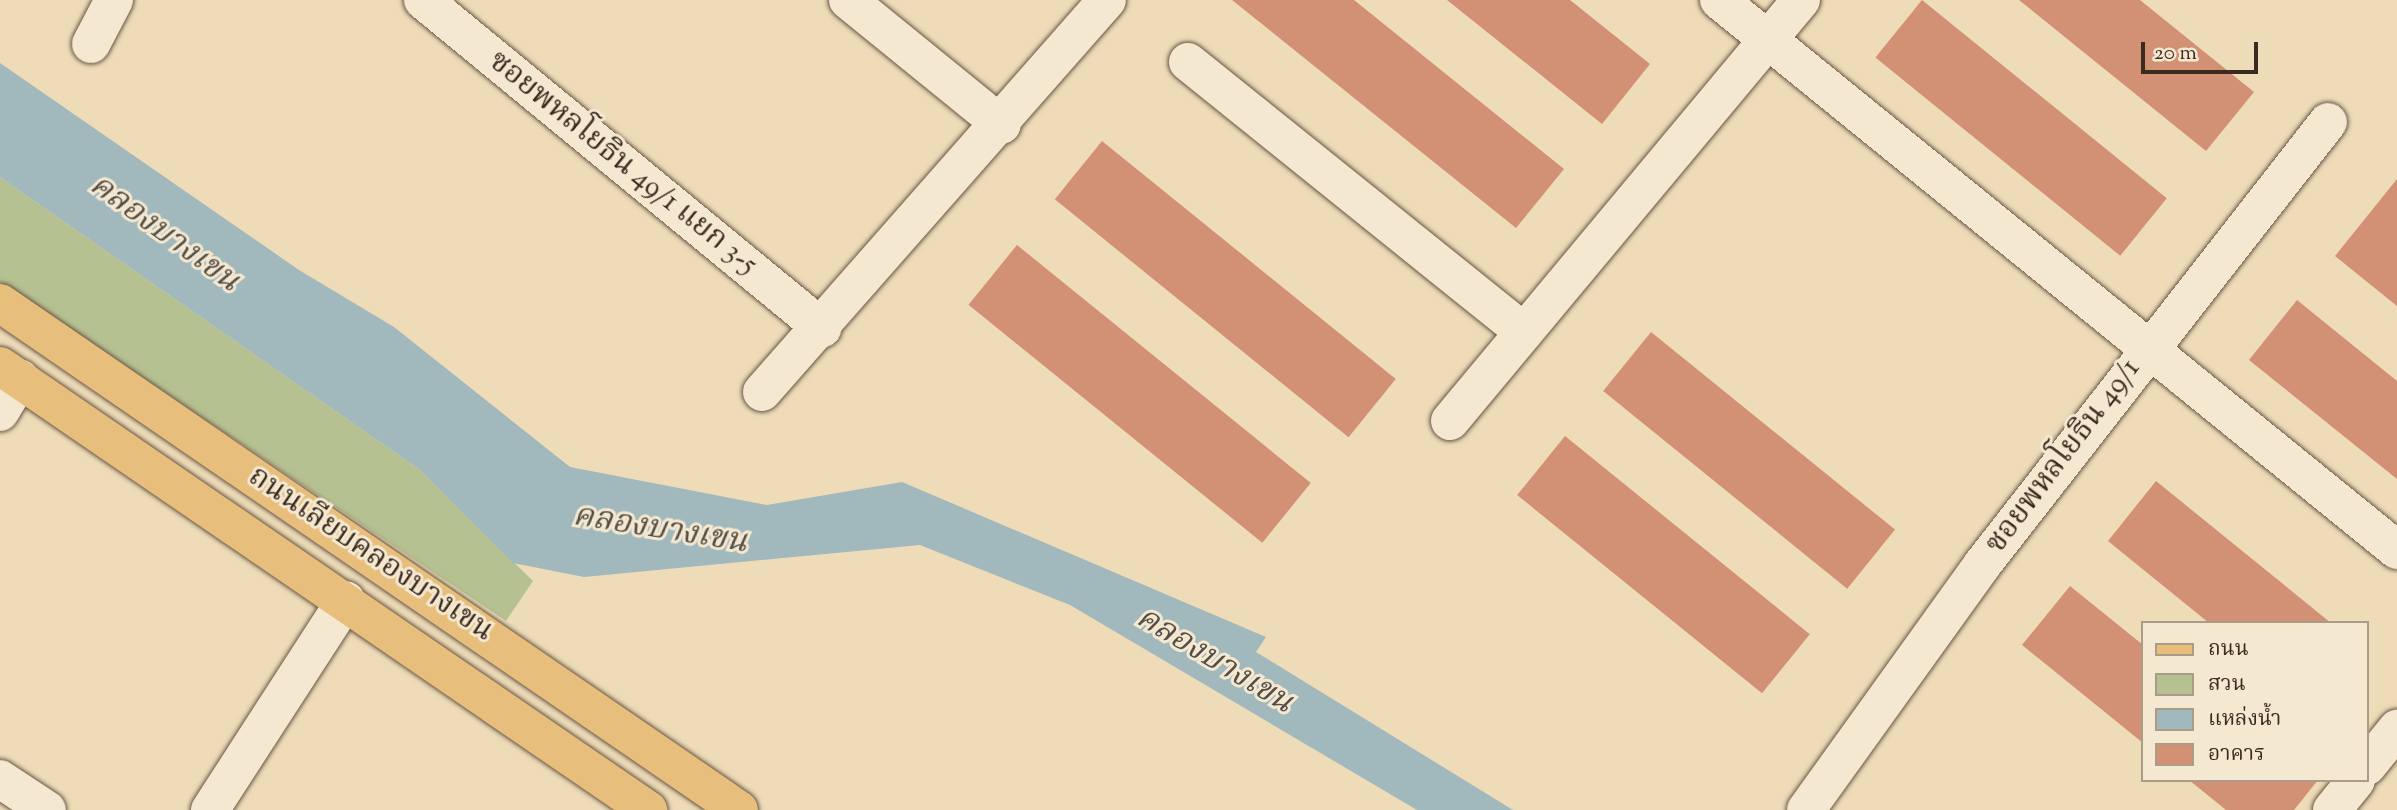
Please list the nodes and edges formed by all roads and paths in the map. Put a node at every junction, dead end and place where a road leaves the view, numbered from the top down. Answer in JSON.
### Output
{"nodes":[{"id":1,"x":114,"y":0,"type":"edge"},
{"id":2,"x":423,"y":0,"type":"edge"},
{"id":3,"x":848,"y":0,"type":"edge"},
{"id":4,"x":1107,"y":0,"type":"edge"},
{"id":5,"x":1719,"y":0,"type":"edge"},
{"id":6,"x":1801,"y":0,"type":"edge"},
{"id":7,"x":1768,"y":40,"type":"junction"},
{"id":8,"x":91,"y":44,"type":"dead end"},
{"id":9,"x":1188,"y":62,"type":"dead end"},
{"id":10,"x":2328,"y":122,"type":"dead end"},
{"id":11,"x":1002,"y":125,"type":"junction"},
{"id":12,"x":0,"y":303,"type":"edge"},
{"id":13,"x":822,"y":328,"type":"junction"},
{"id":14,"x":1524,"y":332,"type":"junction"},
{"id":15,"x":2147,"y":347,"type":"junction"},
{"id":16,"x":10,"y":372,"type":"edge"},
{"id":17,"x":762,"y":392,"type":"dead end"},
{"id":18,"x":0,"y":412,"type":"edge"},
{"id":19,"x":1450,"y":421,"type":"dead end"},
{"id":20,"x":2397,"y":550,"type":"edge"},
{"id":21,"x":345,"y":600,"type":"junction"},
{"id":22,"x":2397,"y":729,"type":"edge"},
{"id":23,"x":2369,"y":764,"type":"edge"},
{"id":24,"x":0,"y":779,"type":"edge"},
{"id":25,"x":2354,"y":782,"type":"edge"},
{"id":26,"x":47,"y":810,"type":"edge"},
{"id":27,"x":210,"y":810,"type":"edge"},
{"id":28,"x":648,"y":810,"type":"edge"},
{"id":29,"x":739,"y":810,"type":"edge"},
{"id":30,"x":1805,"y":810,"type":"edge"},
{"id":31,"x":2332,"y":810,"type":"edge"}],
"edges":[{"from":1,"to":8,"type":"street"},
{"from":2,"to":13,"type":"street","name":"ซอยพหลโยธิน 49/1 แยก 3-5"},
{"from":3,"to":11,"type":"street"},
{"from":4,"to":11,"type":"street"},
{"from":5,"to":7,"type":"street","name":"ซอยพหลโยธิน 49/1"},
{"from":6,"to":7,"type":"street"},
{"from":7,"to":14,"type":"street"},
{"from":7,"to":15,"type":"street","name":"ซอยพหลโยธิน 49/1"},
{"from":9,"to":14,"type":"street"},
{"from":10,"to":15,"type":"street"},
{"from":11,"to":13,"type":"street"},
{"from":12,"to":29,"type":"main road","name":"ถนนเลียบคลองบางเขน"},
{"from":13,"to":17,"type":"street"},
{"from":14,"to":19,"type":"street"},
{"from":15,"to":20,"type":"street"},
{"from":15,"to":30,"type":"street","name":"ซอยพหลโยธิน 49/1"},
{"from":16,"to":18,"type":"street"},
{"from":16,"to":21,"type":"main road","name":"ถนนเลียบคลองบางเขน"},
{"from":21,"to":27,"type":"street"},
{"from":21,"to":28,"type":"main road","name":"ถนนเลียบคลองบางเขน"},
{"from":22,"to":23,"type":"street"},
{"from":24,"to":26,"type":"street"},
{"from":25,"to":31,"type":"street"}]}
